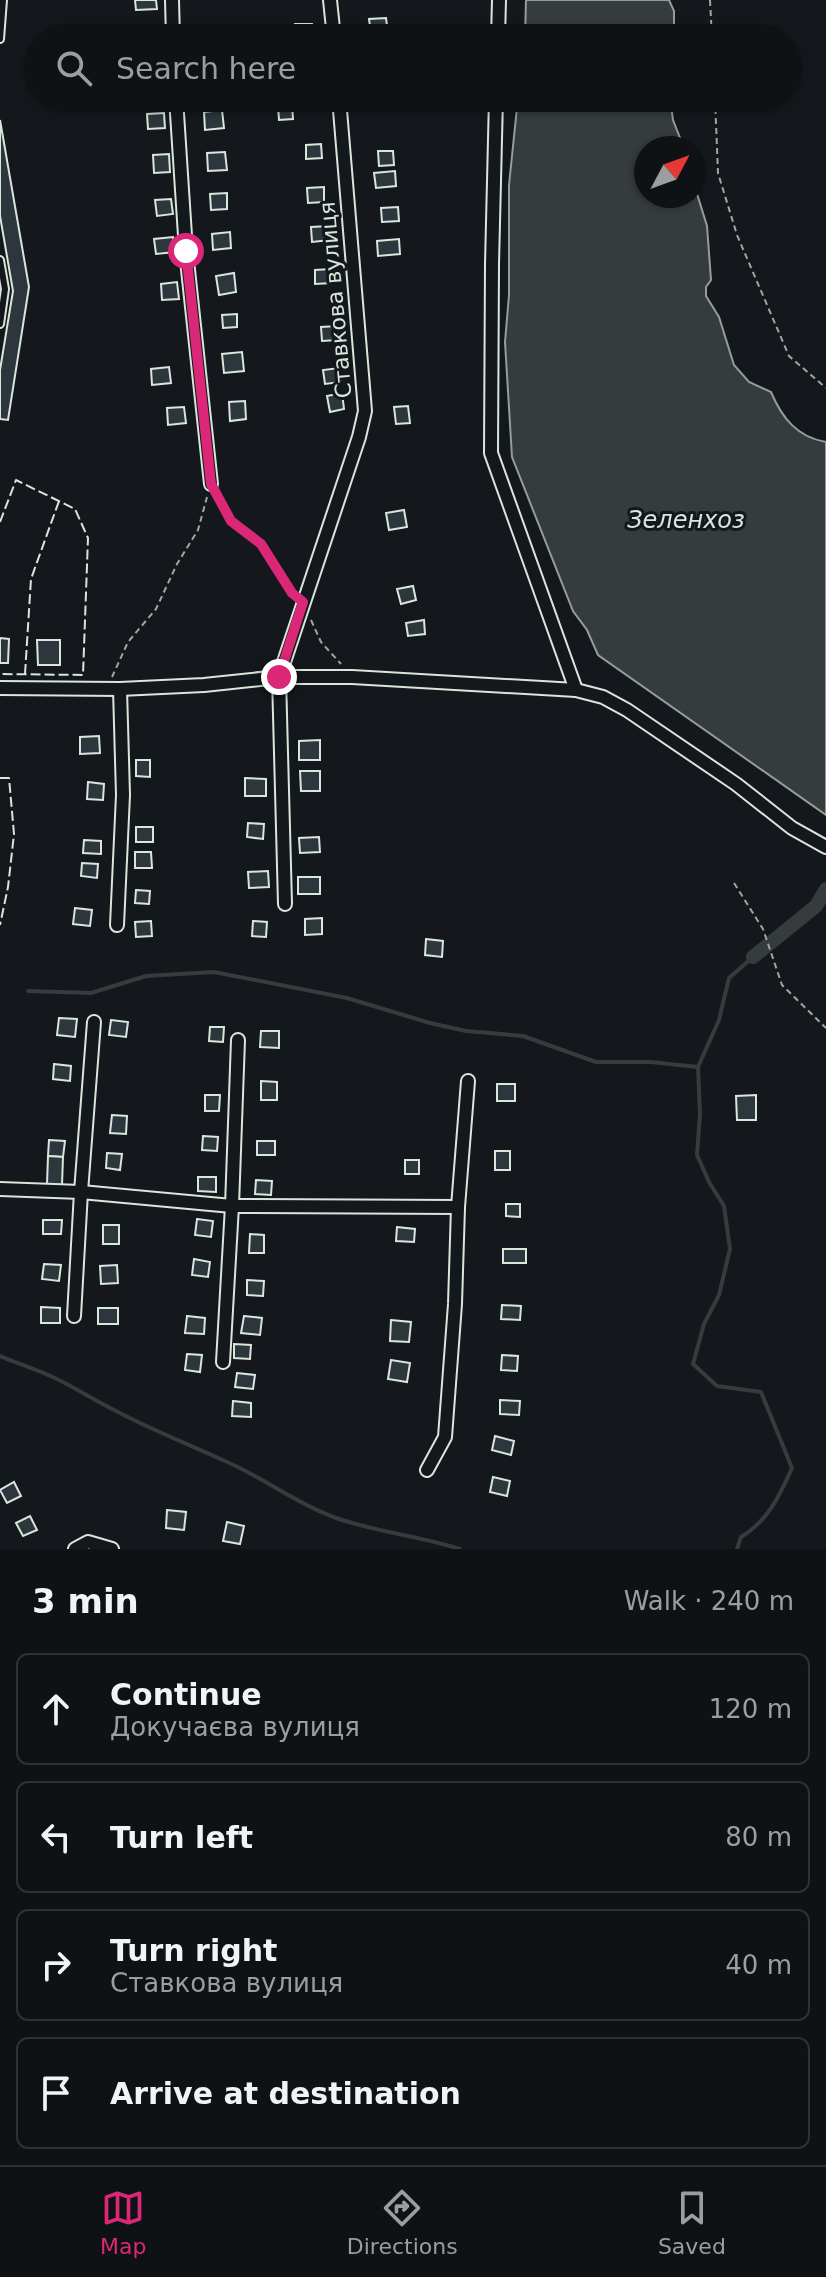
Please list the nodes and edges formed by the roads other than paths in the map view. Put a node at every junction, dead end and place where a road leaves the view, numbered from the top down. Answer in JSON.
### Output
{"nodes":[{"id":1,"x":3,"y":0,"type":"edge"},
{"id":2,"x":172,"y":0,"type":"edge"},
{"id":3,"x":330,"y":0,"type":"edge"},
{"id":4,"x":499,"y":0,"type":"edge"},
{"id":5,"x":173,"y":24,"type":"edge"},
{"id":6,"x":333,"y":24,"type":"edge"},
{"id":7,"x":498,"y":24,"type":"edge"},
{"id":8,"x":0,"y":39,"type":"edge"},
{"id":9,"x":177,"y":112,"type":"edge"},
{"id":10,"x":340,"y":112,"type":"edge"},
{"id":11,"x":496,"y":112,"type":"edge"},
{"id":12,"x":0,"y":260,"type":"edge"},
{"id":13,"x":0,"y":324,"type":"edge"},
{"id":14,"x":211,"y":484,"type":"road end"},
{"id":15,"x":279,"y":677,"type":"junction"},
{"id":16,"x":0,"y":688,"type":"edge"},
{"id":17,"x":113,"y":689,"type":"junction"},
{"id":18,"x":576,"y":690,"type":"junction"},
{"id":19,"x":826,"y":847,"type":"edge"},
{"id":20,"x":285,"y":904,"type":"dead end"},
{"id":21,"x":117,"y":925,"type":"dead end"},
{"id":22,"x":94,"y":1022,"type":"dead end"},
{"id":23,"x":238,"y":1040,"type":"dead end"},
{"id":24,"x":468,"y":1081,"type":"dead end"},
{"id":25,"x":0,"y":1189,"type":"edge"},
{"id":26,"x":81,"y":1192,"type":"junction"},
{"id":27,"x":232,"y":1206,"type":"junction"},
{"id":28,"x":458,"y":1207,"type":"junction"},
{"id":29,"x":74,"y":1316,"type":"dead end"},
{"id":30,"x":223,"y":1362,"type":"dead end"},
{"id":31,"x":427,"y":1470,"type":"dead end"},
{"id":32,"x":75,"y":1549,"type":"edge"},
{"id":33,"x":112,"y":1549,"type":"edge"}],
"edges":[{"from":1,"to":8,"type":"lane"},
{"from":2,"to":5,"type":"street"},
{"from":3,"to":6,"type":"street"},
{"from":4,"to":7,"type":"street"},
{"from":9,"to":14,"type":"street"},
{"from":10,"to":15,"type":"street","name":"Ставкова вулиця"},
{"from":11,"to":18,"type":"street"},
{"from":12,"to":13,"type":"lane"},
{"from":15,"to":17,"type":"street"},
{"from":15,"to":18,"type":"street"},
{"from":15,"to":20,"type":"street","name":"Ставкова вулиця"},
{"from":16,"to":17,"type":"street"},
{"from":17,"to":21,"type":"street"},
{"from":18,"to":19,"type":"street"},
{"from":22,"to":26,"type":"street"},
{"from":23,"to":27,"type":"street"},
{"from":24,"to":28,"type":"street"},
{"from":25,"to":26,"type":"street"},
{"from":26,"to":27,"type":"street"},
{"from":26,"to":29,"type":"street"},
{"from":27,"to":28,"type":"street"},
{"from":27,"to":30,"type":"street"},
{"from":28,"to":31,"type":"street"},
{"from":32,"to":33,"type":"street"}]}
